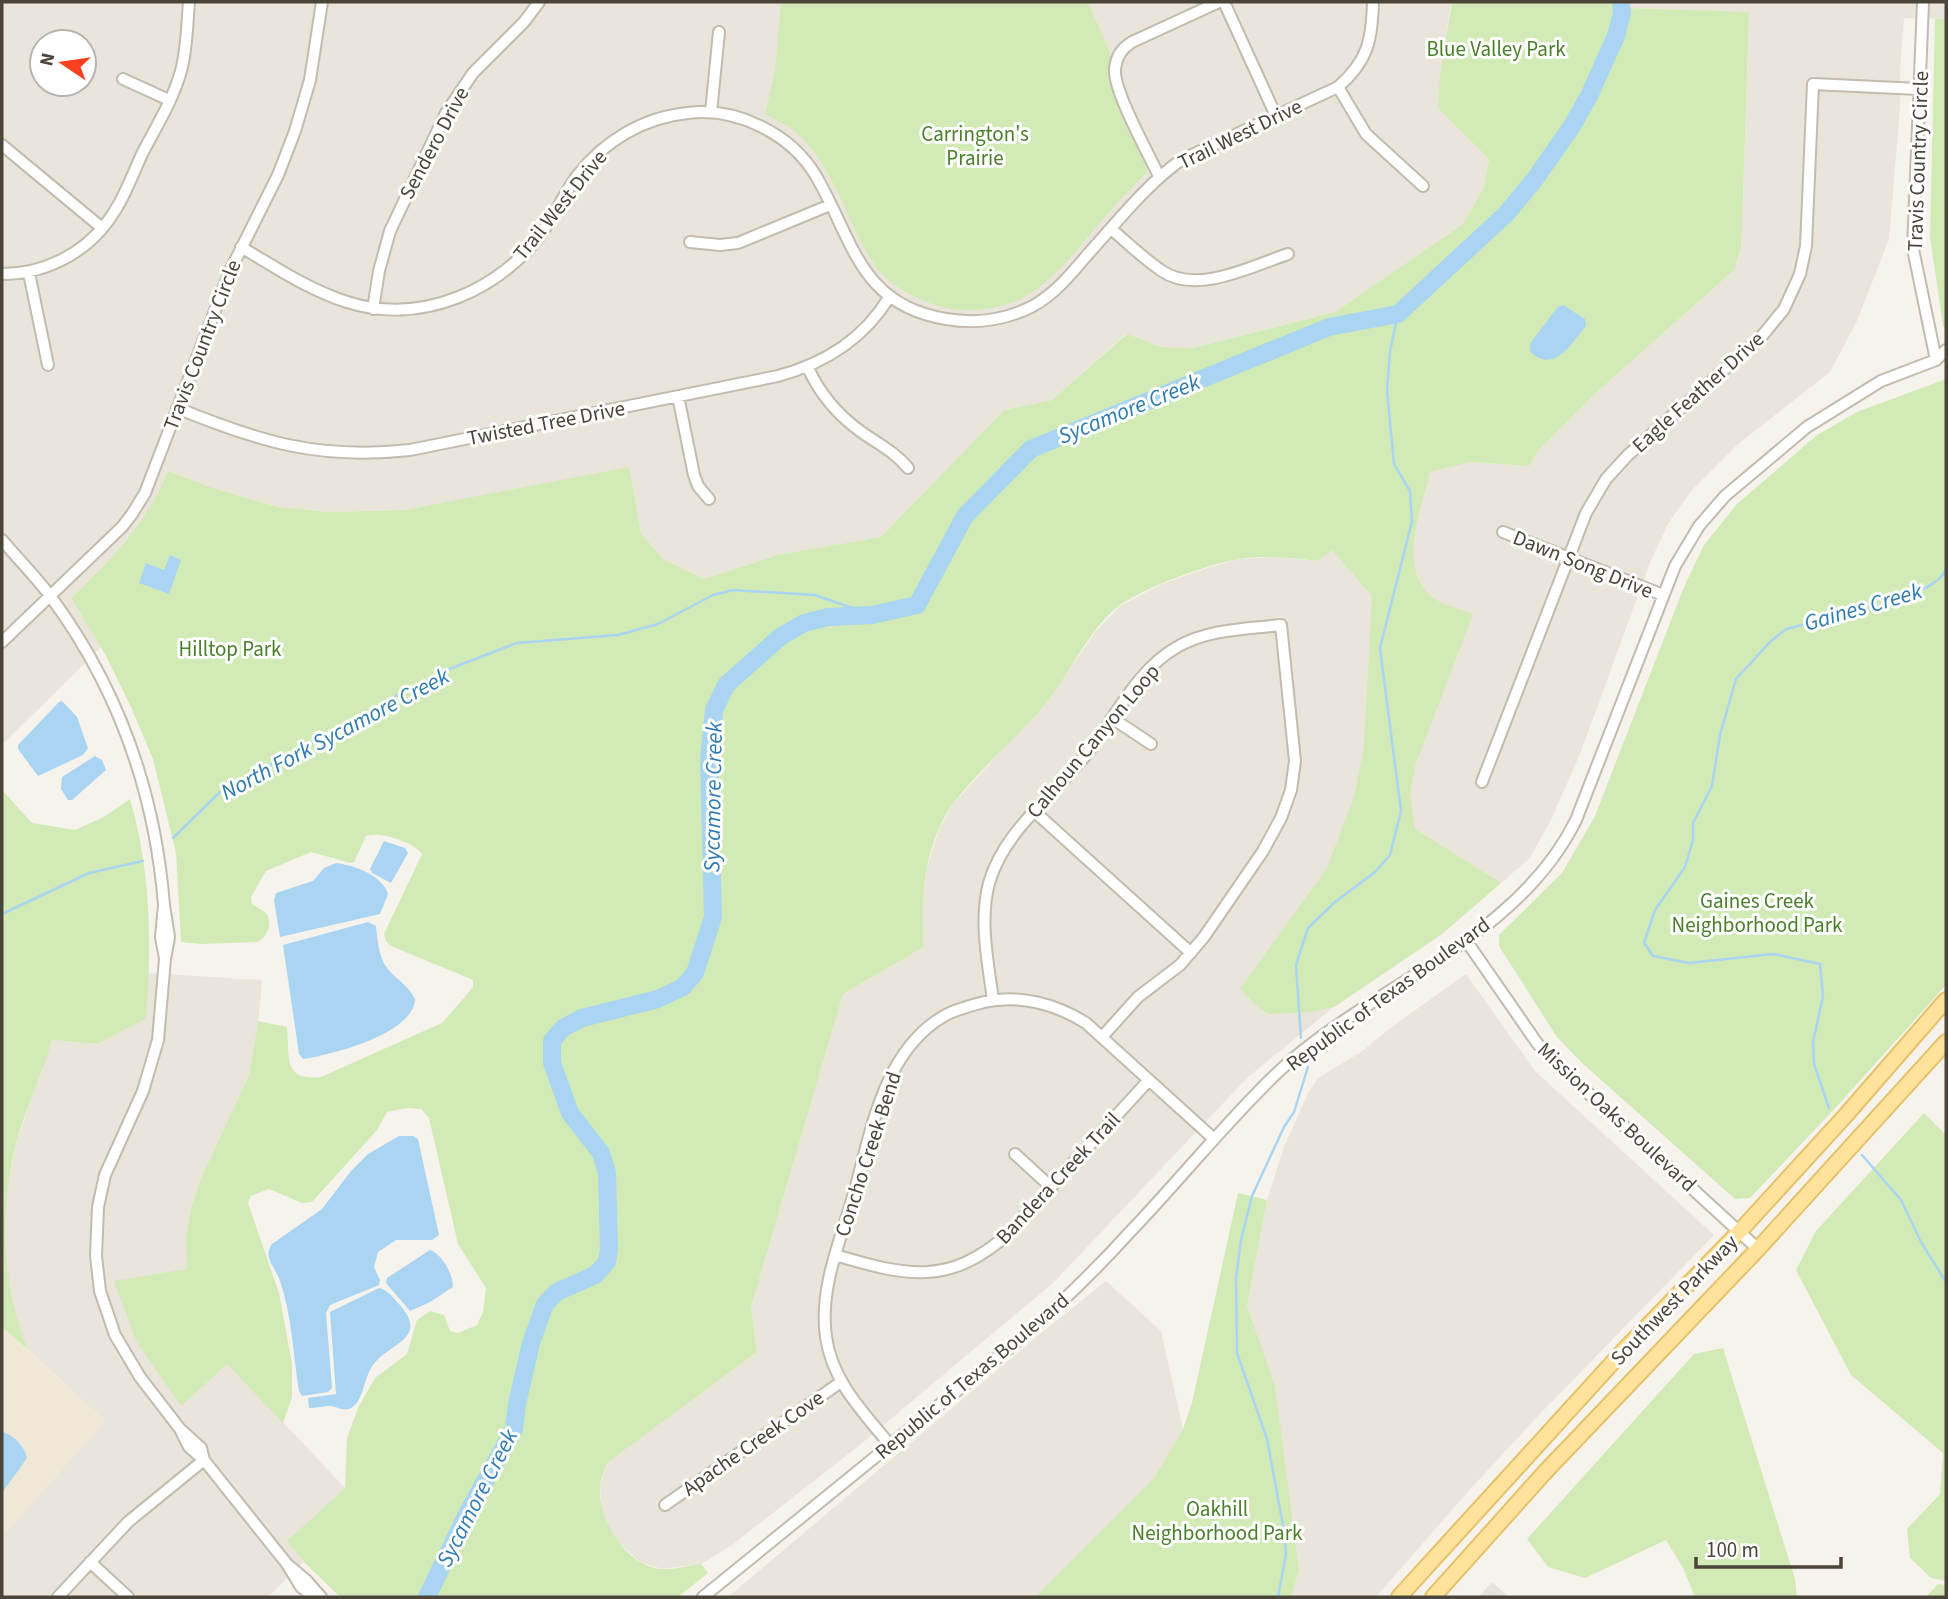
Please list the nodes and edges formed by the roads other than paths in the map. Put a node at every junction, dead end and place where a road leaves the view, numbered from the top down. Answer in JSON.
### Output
{"nodes":[{"id":1,"x":189,"y":2,"type":"edge"},
{"id":2,"x":322,"y":2,"type":"edge"},
{"id":3,"x":539,"y":2,"type":"edge"},
{"id":4,"x":1219,"y":2,"type":"edge"},
{"id":5,"x":1224,"y":2,"type":"edge"},
{"id":6,"x":1373,"y":2,"type":"edge"},
{"id":7,"x":1923,"y":2,"type":"edge"},
{"id":8,"x":719,"y":32,"type":"dead end"},
{"id":9,"x":123,"y":79,"type":"dead end"},
{"id":10,"x":1338,"y":87,"type":"junction"},
{"id":11,"x":1919,"y":89,"type":"junction"},
{"id":12,"x":169,"y":100,"type":"junction"},
{"id":13,"x":711,"y":112,"type":"junction"},
{"id":14,"x":1276,"y":116,"type":"junction"},
{"id":15,"x":2,"y":145,"type":"edge"},
{"id":16,"x":1159,"y":176,"type":"junction"},
{"id":17,"x":1423,"y":186,"type":"dead end"},
{"id":18,"x":830,"y":205,"type":"junction"},
{"id":19,"x":102,"y":228,"type":"junction"},
{"id":20,"x":1111,"y":229,"type":"junction"},
{"id":21,"x":690,"y":242,"type":"dead end"},
{"id":22,"x":241,"y":247,"type":"junction"},
{"id":23,"x":1288,"y":254,"type":"dead end"},
{"id":24,"x":29,"y":273,"type":"junction"},
{"id":25,"x":2,"y":274,"type":"edge"},
{"id":26,"x":890,"y":296,"type":"junction"},
{"id":27,"x":373,"y":309,"type":"junction"},
{"id":28,"x":1946,"y":350,"type":"edge"},
{"id":29,"x":1941,"y":361,"type":"edge"},
{"id":30,"x":48,"y":365,"type":"dead end"},
{"id":31,"x":808,"y":368,"type":"junction"},
{"id":32,"x":678,"y":396,"type":"junction"},
{"id":33,"x":177,"y":408,"type":"junction"},
{"id":34,"x":908,"y":468,"type":"dead end"},
{"id":35,"x":709,"y":499,"type":"dead end"},
{"id":36,"x":1503,"y":532,"type":"dead end"},
{"id":37,"x":2,"y":540,"type":"edge"},
{"id":38,"x":1569,"y":558,"type":"junction"},
{"id":39,"x":1663,"y":595,"type":"junction"},
{"id":40,"x":50,"y":596,"type":"junction"},
{"id":41,"x":2,"y":642,"type":"edge"},
{"id":42,"x":1112,"y":718,"type":"junction"},
{"id":43,"x":1151,"y":744,"type":"dead end"},
{"id":44,"x":1482,"y":782,"type":"dead end"},
{"id":45,"x":1035,"y":812,"type":"junction"},
{"id":46,"x":1465,"y":939,"type":"junction"},
{"id":47,"x":1191,"y":953,"type":"junction"},
{"id":48,"x":993,"y":1000,"type":"junction"},
{"id":49,"x":1946,"y":1000,"type":"edge"},
{"id":50,"x":1102,"y":1037,"type":"junction"},
{"id":51,"x":1946,"y":1042,"type":"edge"},
{"id":52,"x":1149,"y":1080,"type":"junction"},
{"id":53,"x":1214,"y":1139,"type":"junction"},
{"id":54,"x":1015,"y":1154,"type":"dead end"},
{"id":55,"x":1051,"y":1187,"type":"junction"},
{"id":56,"x":1740,"y":1231,"type":"junction"},
{"id":57,"x":1758,"y":1249,"type":"junction"},
{"id":58,"x":835,"y":1255,"type":"junction"},
{"id":59,"x":841,"y":1382,"type":"junction"},
{"id":60,"x":890,"y":1445,"type":"junction"},
{"id":61,"x":204,"y":1460,"type":"junction"},
{"id":62,"x":665,"y":1505,"type":"dead end"},
{"id":63,"x":90,"y":1562,"type":"junction"},
{"id":64,"x":287,"y":1564,"type":"junction"},
{"id":65,"x":58,"y":1597,"type":"edge"},
{"id":66,"x":128,"y":1597,"type":"edge"},
{"id":67,"x":314,"y":1597,"type":"edge"},
{"id":68,"x":321,"y":1597,"type":"edge"},
{"id":69,"x":703,"y":1597,"type":"edge"},
{"id":70,"x":1399,"y":1597,"type":"edge"},
{"id":71,"x":1433,"y":1597,"type":"edge"}],
"edges":[{"from":1,"to":12,"type":"street"},
{"from":2,"to":22,"type":"street","name":"Travis Country Circle"},
{"from":3,"to":27,"type":"street","name":"Sendero Drive"},
{"from":4,"to":16,"type":"street"},
{"from":5,"to":14,"type":"street"},
{"from":6,"to":10,"type":"street","name":"Trail West Drive"},
{"from":7,"to":11,"type":"street","name":"Travis Country Circle"},
{"from":8,"to":13,"type":"street"},
{"from":9,"to":12,"type":"street"},
{"from":10,"to":14,"type":"street","name":"Trail West Drive"},
{"from":10,"to":17,"type":"street"},
{"from":11,"to":29,"type":"street","name":"Travis Country Circle"},
{"from":11,"to":38,"type":"street","name":"Eagle Feather Drive"},
{"from":12,"to":19,"type":"street"},
{"from":13,"to":18,"type":"street","name":"Trail West Drive"},
{"from":13,"to":27,"type":"street","name":"Trail West Drive"},
{"from":14,"to":16,"type":"street","name":"Trail West Drive"},
{"from":15,"to":19,"type":"street"},
{"from":16,"to":20,"type":"street","name":"Trail West Drive"},
{"from":18,"to":21,"type":"street"},
{"from":18,"to":26,"type":"street","name":"Trail West Drive"},
{"from":19,"to":24,"type":"street"},
{"from":20,"to":23,"type":"street"},
{"from":20,"to":26,"type":"street","name":"Trail West Drive"},
{"from":22,"to":27,"type":"street","name":"Trail West Drive"},
{"from":22,"to":33,"type":"street","name":"Travis Country Circle"},
{"from":24,"to":25,"type":"street"},
{"from":24,"to":30,"type":"street"},
{"from":26,"to":31,"type":"street","name":"Twisted Tree Drive"},
{"from":28,"to":29,"type":"street","name":"Republic of Texas Boulevard"},
{"from":29,"to":39,"type":"street","name":"Republic of Texas Boulevard"},
{"from":31,"to":32,"type":"street","name":"Twisted Tree Drive"},
{"from":31,"to":34,"type":"street"},
{"from":32,"to":33,"type":"street","name":"Twisted Tree Drive"},
{"from":32,"to":35,"type":"street"},
{"from":33,"to":40,"type":"street","name":"Travis Country Circle"},
{"from":36,"to":38,"type":"street","name":"Dawn Song Drive"},
{"from":37,"to":40,"type":"street"},
{"from":38,"to":39,"type":"street","name":"Dawn Song Drive"},
{"from":38,"to":44,"type":"street","name":"Eagle Feather Drive"},
{"from":39,"to":46,"type":"street","name":"Republic of Texas Boulevard"},
{"from":40,"to":41,"type":"street","name":"Travis Country Circle"},
{"from":40,"to":61,"type":"street"},
{"from":42,"to":43,"type":"street"},
{"from":42,"to":45,"type":"street","name":"Calhoun Canyon Loop"},
{"from":42,"to":47,"type":"street","name":"Calhoun Canyon Loop"},
{"from":45,"to":47,"type":"street"},
{"from":45,"to":48,"type":"street","name":"Calhoun Canyon Loop"},
{"from":46,"to":53,"type":"street","name":"Republic of Texas Boulevard"},
{"from":46,"to":56,"type":"street","name":"Mission Oaks Boulevard"},
{"from":47,"to":50,"type":"street","name":"Calhoun Canyon Loop"},
{"from":48,"to":50,"type":"street","name":"Concho Creek Bend"},
{"from":48,"to":58,"type":"street","name":"Concho Creek Bend"},
{"from":49,"to":56,"type":"main road","name":"Southwest Parkway"},
{"from":50,"to":52,"type":"street","name":"Concho Creek Bend"},
{"from":51,"to":57,"type":"main road","name":"Southwest Parkway"},
{"from":52,"to":53,"type":"street","name":"Concho Creek Bend"},
{"from":52,"to":55,"type":"street","name":"Bandera Creek Trail"},
{"from":53,"to":60,"type":"street","name":"Republic of Texas Boulevard"},
{"from":54,"to":55,"type":"street"},
{"from":55,"to":58,"type":"street","name":"Bandera Creek Trail"},
{"from":56,"to":57,"type":"street","name":"Mission Oaks Boulevard"},
{"from":56,"to":70,"type":"main road","name":"Southwest Parkway"},
{"from":57,"to":71,"type":"main road","name":"Southwest Parkway"},
{"from":58,"to":59,"type":"street","name":"Concho Creek Bend"},
{"from":59,"to":60,"type":"street","name":"Concho Creek Bend"},
{"from":59,"to":62,"type":"street","name":"Apache Creek Cove"},
{"from":60,"to":69,"type":"street","name":"Republic of Texas Boulevard"},
{"from":61,"to":63,"type":"street"},
{"from":61,"to":64,"type":"street"},
{"from":63,"to":65,"type":"street"},
{"from":63,"to":66,"type":"street"},
{"from":64,"to":67,"type":"street"},
{"from":64,"to":68,"type":"street"}]}
